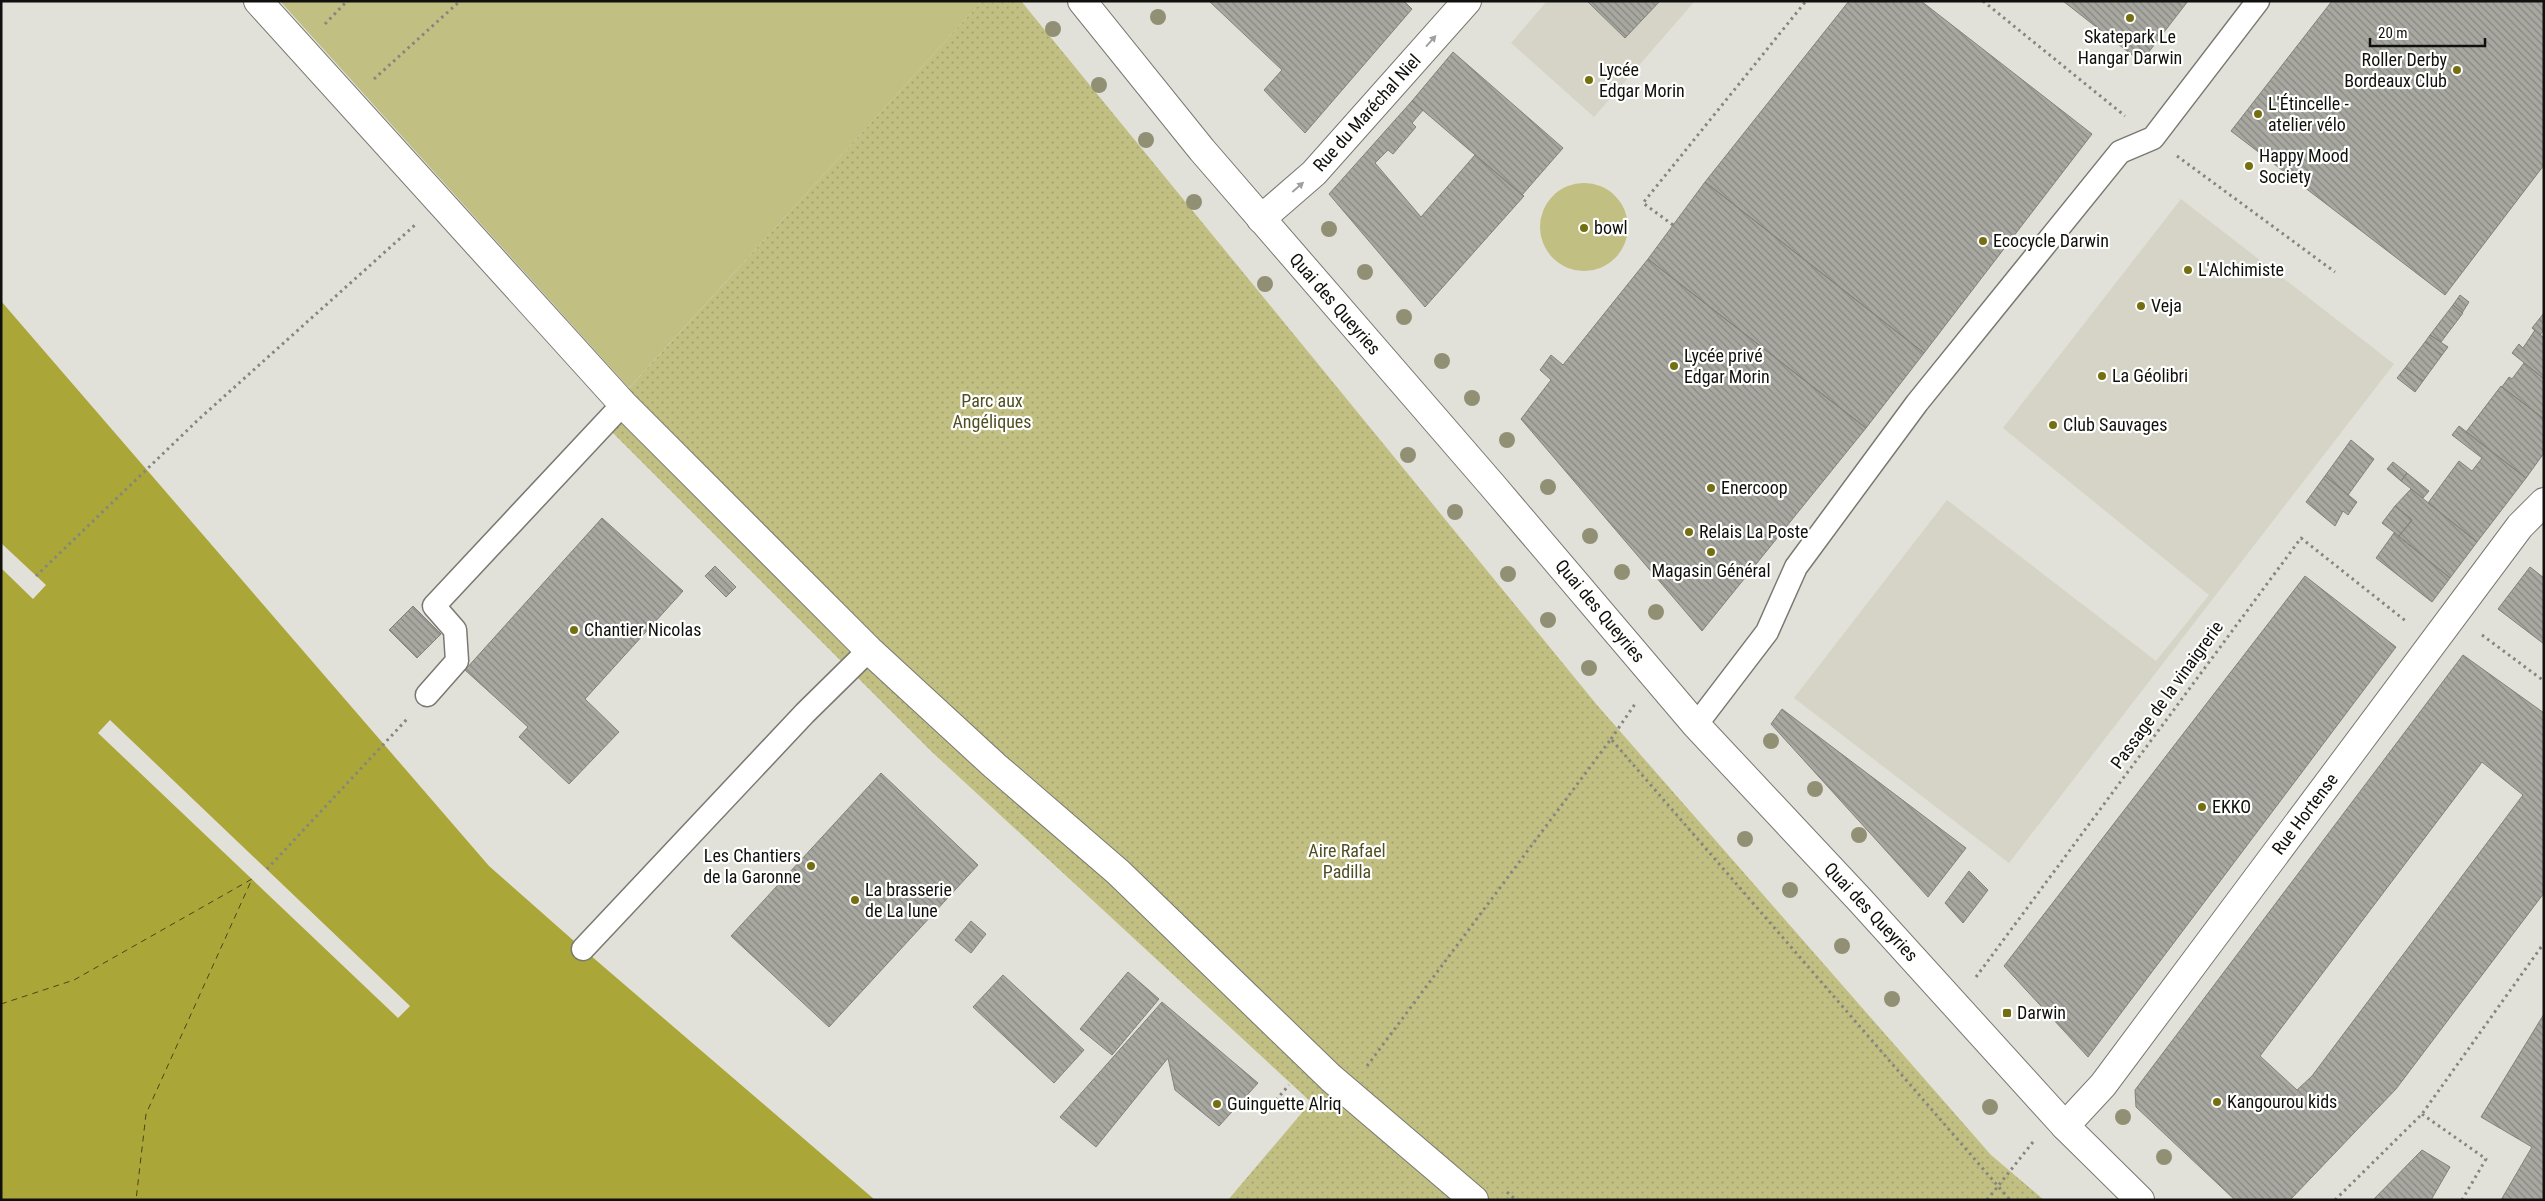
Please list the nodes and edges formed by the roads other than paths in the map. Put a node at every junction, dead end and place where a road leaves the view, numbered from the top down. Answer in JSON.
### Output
{"nodes":[{"id":1,"x":258,"y":1,"type":"edge"},
{"id":2,"x":1082,"y":1,"type":"edge"},
{"id":3,"x":1467,"y":1,"type":"edge"},
{"id":4,"x":2258,"y":1,"type":"edge"},
{"id":5,"x":1261,"y":219,"type":"junction"},
{"id":6,"x":623,"y":404,"type":"junction"},
{"id":7,"x":2544,"y":502,"type":"edge"},
{"id":8,"x":869,"y":650,"type":"junction"},
{"id":9,"x":427,"y":695,"type":"dead end"},
{"id":10,"x":1696,"y":724,"type":"junction"},
{"id":11,"x":583,"y":949,"type":"dead end"},
{"id":12,"x":2065,"y":1126,"type":"junction"},
{"id":13,"x":1474,"y":1200,"type":"edge"},
{"id":14,"x":2140,"y":1200,"type":"edge"}],
"edges":[{"from":1,"to":6,"type":"street"},
{"from":2,"to":5,"type":"street","name":"Quai des Queyries"},
{"from":5,"to":3,"type":"street","name":"Rue du Maréchal Niel","one_way":true},
{"from":4,"to":10,"type":"lane"},
{"from":5,"to":10,"type":"street","name":"Quai des Queyries"},
{"from":6,"to":8,"type":"street"},
{"from":6,"to":9,"type":"lane"},
{"from":7,"to":12,"type":"street","name":"Rue Hortense"},
{"from":8,"to":11,"type":"lane"},
{"from":8,"to":13,"type":"street"},
{"from":10,"to":12,"type":"street","name":"Quai des Queyries"},
{"from":12,"to":14,"type":"street","name":"Quai des Queyries"}]}
